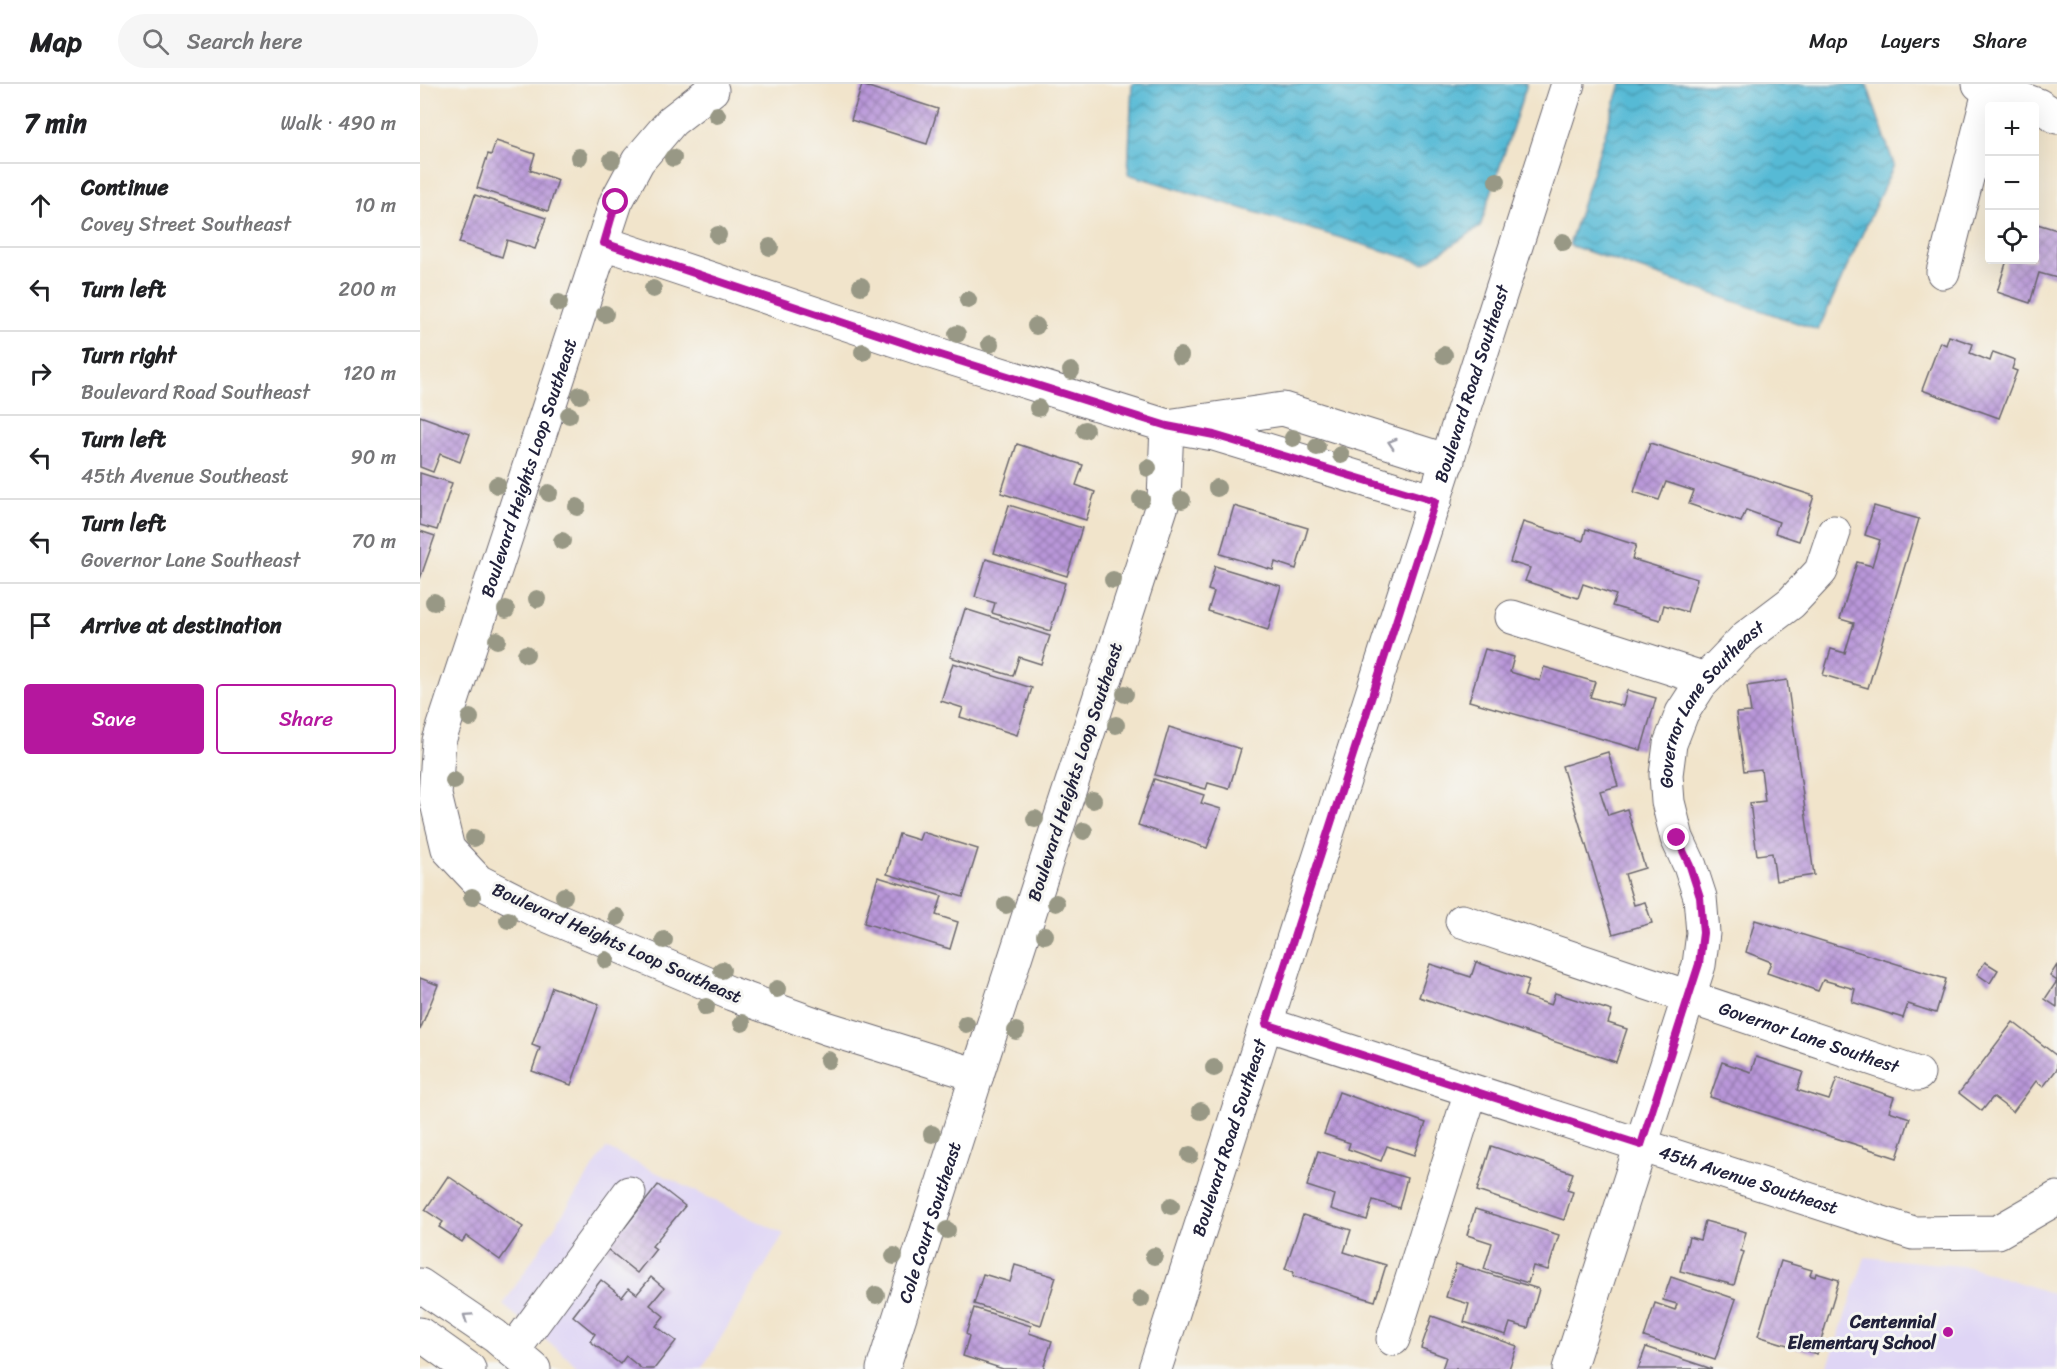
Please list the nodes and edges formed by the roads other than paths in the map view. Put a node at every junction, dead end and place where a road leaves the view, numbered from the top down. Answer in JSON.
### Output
{"nodes":[{"id":1,"x":1568,"y":84,"type":"edge"},
{"id":2,"x":1984,"y":86,"type":"edge"},
{"id":3,"x":712,"y":90,"type":"dead end"},
{"id":4,"x":2057,"y":117,"type":"edge"},
{"id":5,"x":604,"y":243,"type":"junction"},
{"id":6,"x":1943,"y":272,"type":"dead end"},
{"id":7,"x":1167,"y":426,"type":"junction"},
{"id":8,"x":1448,"y":461,"type":"junction"},
{"id":9,"x":1435,"y":501,"type":"junction"},
{"id":10,"x":1834,"y":532,"type":"dead end"},
{"id":11,"x":1512,"y":617,"type":"dead end"},
{"id":12,"x":1705,"y":679,"type":"junction"},
{"id":13,"x":1462,"y":921,"type":"dead end"},
{"id":14,"x":1689,"y":998,"type":"junction"},
{"id":15,"x":1266,"y":1024,"type":"junction"},
{"id":16,"x":1918,"y":1074,"type":"dead end"},
{"id":17,"x":976,"y":1075,"type":"junction"},
{"id":18,"x":1471,"y":1090,"type":"junction"},
{"id":19,"x":1641,"y":1145,"type":"junction"},
{"id":20,"x":629,"y":1193,"type":"dead end"},
{"id":21,"x":2057,"y":1198,"type":"edge"},
{"id":22,"x":420,"y":1285,"type":"edge"},
{"id":23,"x":420,"y":1334,"type":"edge"},
{"id":24,"x":1394,"y":1340,"type":"dead end"},
{"id":25,"x":523,"y":1360,"type":"edge"},
{"id":26,"x":470,"y":1369,"type":"edge"},
{"id":27,"x":883,"y":1369,"type":"edge"},
{"id":28,"x":1155,"y":1369,"type":"edge"},
{"id":29,"x":1569,"y":1369,"type":"edge"}],
"edges":[{"from":1,"to":8,"type":"street","name":"Boulevard Road Southeast"},
{"from":2,"to":4,"type":"street"},
{"from":2,"to":6,"type":"street"},
{"from":3,"to":5,"type":"street","name":"Boulevard Heights Loop Southeast"},
{"from":5,"to":7,"type":"street"},
{"from":5,"to":17,"type":"street","name":"Boulevard Heights Loop Southeast"},
{"from":8,"to":7,"type":"street","one_way":true},
{"from":7,"to":9,"type":"street"},
{"from":7,"to":17,"type":"street","name":"Boulevard Heights Loop Southeast"},
{"from":8,"to":9,"type":"street","name":"Boulevard Road Southeast"},
{"from":9,"to":15,"type":"street","name":"Boulevard Road Southeast"},
{"from":10,"to":12,"type":"street","name":"Governor Lane Southeast"},
{"from":11,"to":12,"type":"street"},
{"from":12,"to":14,"type":"street","name":"Governor Lane Southeast"},
{"from":13,"to":14,"type":"street","name":"Governor Lane Southest"},
{"from":14,"to":16,"type":"street","name":"Governor Lane Southest"},
{"from":14,"to":19,"type":"street","name":"Governor Lane Southeast"},
{"from":15,"to":18,"type":"street","name":"45th Avenue Southeast"},
{"from":15,"to":28,"type":"street","name":"Boulevard Road Southeast"},
{"from":17,"to":27,"type":"street","name":"Cole Court Southeast"},
{"from":18,"to":19,"type":"street","name":"45th Avenue Southeast"},
{"from":18,"to":24,"type":"street"},
{"from":19,"to":21,"type":"street","name":"45th Avenue Southeast"},
{"from":19,"to":29,"type":"street","name":"Governor Lane Southeast"},
{"from":20,"to":25,"type":"street"},
{"from":25,"to":22,"type":"street","one_way":true},
{"from":23,"to":26,"type":"street"}]}
